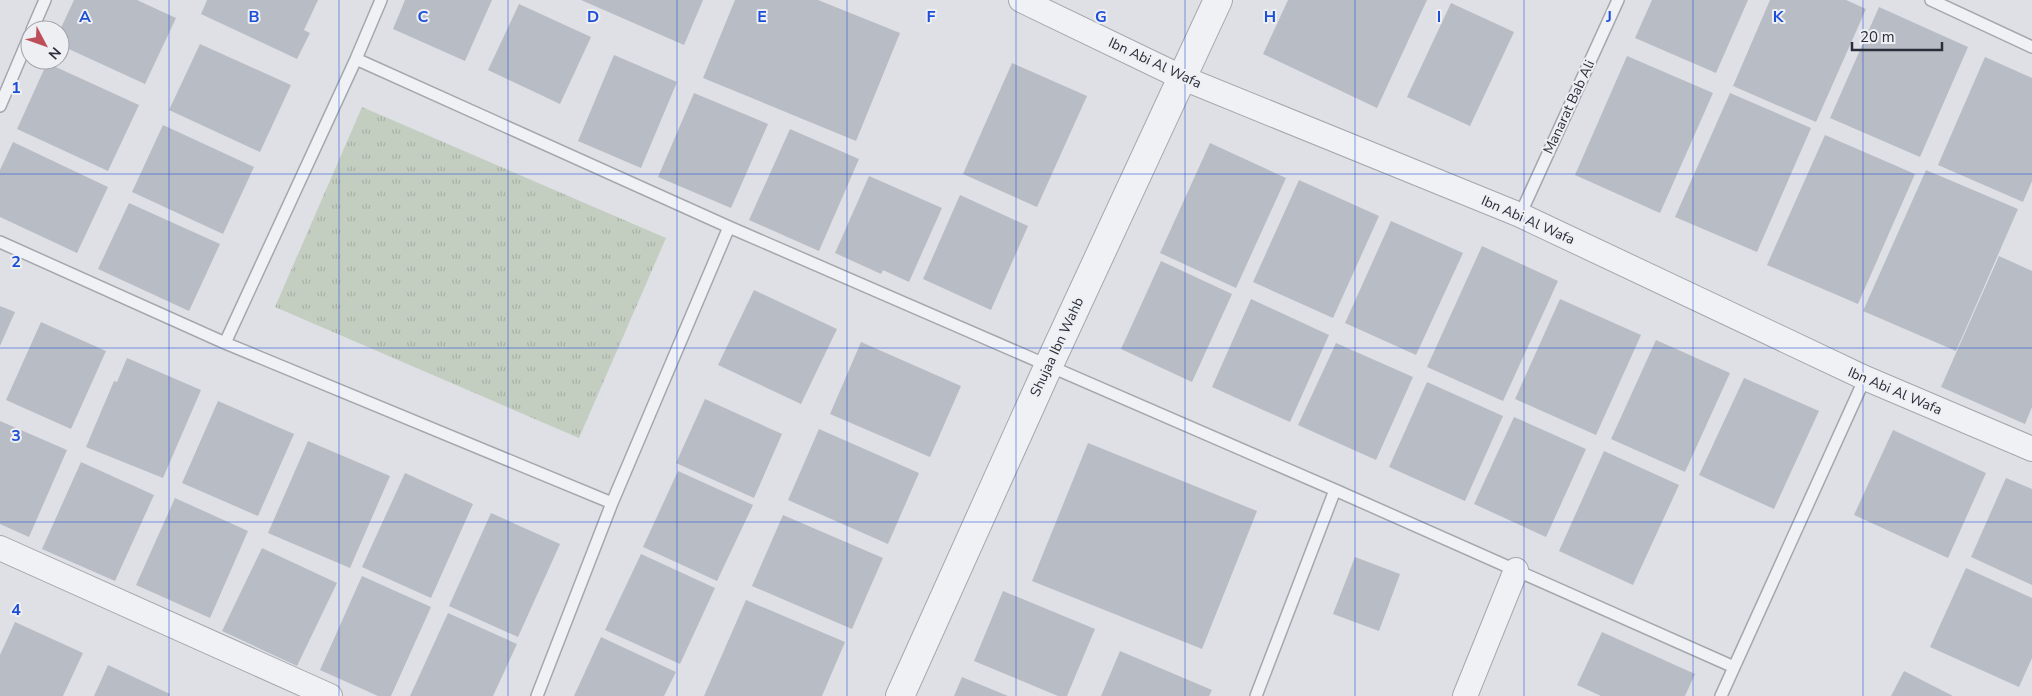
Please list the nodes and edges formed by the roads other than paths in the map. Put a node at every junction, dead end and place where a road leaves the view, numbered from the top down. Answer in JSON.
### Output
{"nodes":[{"id":1,"x":45,"y":0,"type":"edge"},
{"id":2,"x":381,"y":0,"type":"edge"},
{"id":3,"x":1021,"y":0,"type":"edge"},
{"id":4,"x":1218,"y":0,"type":"edge"},
{"id":5,"x":1618,"y":0,"type":"edge"},
{"id":6,"x":1931,"y":0,"type":"edge"},
{"id":7,"x":36,"y":20,"type":"edge"},
{"id":8,"x":2032,"y":47,"type":"edge"},
{"id":9,"x":20,"y":59,"type":"edge"},
{"id":10,"x":356,"y":59,"type":"junction"},
{"id":11,"x":1183,"y":78,"type":"junction"},
{"id":12,"x":0,"y":106,"type":"edge"},
{"id":13,"x":1520,"y":215,"type":"junction"},
{"id":14,"x":729,"y":228,"type":"junction"},
{"id":15,"x":0,"y":242,"type":"edge"},
{"id":16,"x":225,"y":343,"type":"junction"},
{"id":17,"x":1048,"y":367,"type":"junction"},
{"id":18,"x":1865,"y":378,"type":"junction"},
{"id":19,"x":2032,"y":449,"type":"edge"},
{"id":20,"x":1335,"y":490,"type":"junction"},
{"id":21,"x":612,"y":503,"type":"junction"},
{"id":22,"x":0,"y":548,"type":"edge"},
{"id":23,"x":1516,"y":570,"type":"junction"},
{"id":24,"x":1734,"y":667,"type":"junction"},
{"id":25,"x":330,"y":696,"type":"edge"},
{"id":26,"x":537,"y":696,"type":"edge"},
{"id":27,"x":900,"y":696,"type":"edge"},
{"id":28,"x":1256,"y":696,"type":"edge"},
{"id":29,"x":1465,"y":696,"type":"edge"},
{"id":30,"x":1721,"y":696,"type":"edge"}],
"edges":[{"from":1,"to":7,"type":"lane"},
{"from":2,"to":10,"type":"lane"},
{"from":3,"to":11,"type":"street","name":"Ibn Abi Al Wafa"},
{"from":4,"to":11,"type":"street","name":"Shujaa Ibn Wahb"},
{"from":5,"to":13,"type":"lane","name":"Manarat Bab Ali"},
{"from":6,"to":8,"type":"lane"},
{"from":9,"to":12,"type":"lane"},
{"from":10,"to":14,"type":"lane"},
{"from":10,"to":16,"type":"lane"},
{"from":11,"to":13,"type":"street","name":"Ibn Abi Al Wafa"},
{"from":11,"to":17,"type":"street","name":"Shujaa Ibn Wahb"},
{"from":13,"to":18,"type":"street","name":"Ibn Abi Al Wafa"},
{"from":14,"to":17,"type":"lane"},
{"from":14,"to":21,"type":"lane"},
{"from":15,"to":16,"type":"lane"},
{"from":16,"to":21,"type":"lane"},
{"from":17,"to":20,"type":"lane"},
{"from":17,"to":27,"type":"street","name":"Shujaa Ibn Wahb"},
{"from":18,"to":19,"type":"street","name":"Ibn Abi Al Wafa"},
{"from":18,"to":24,"type":"lane"},
{"from":20,"to":23,"type":"lane"},
{"from":20,"to":28,"type":"lane"},
{"from":21,"to":26,"type":"lane"},
{"from":22,"to":25,"type":"street"},
{"from":23,"to":24,"type":"lane"},
{"from":23,"to":29,"type":"street"},
{"from":24,"to":30,"type":"lane"}]}
